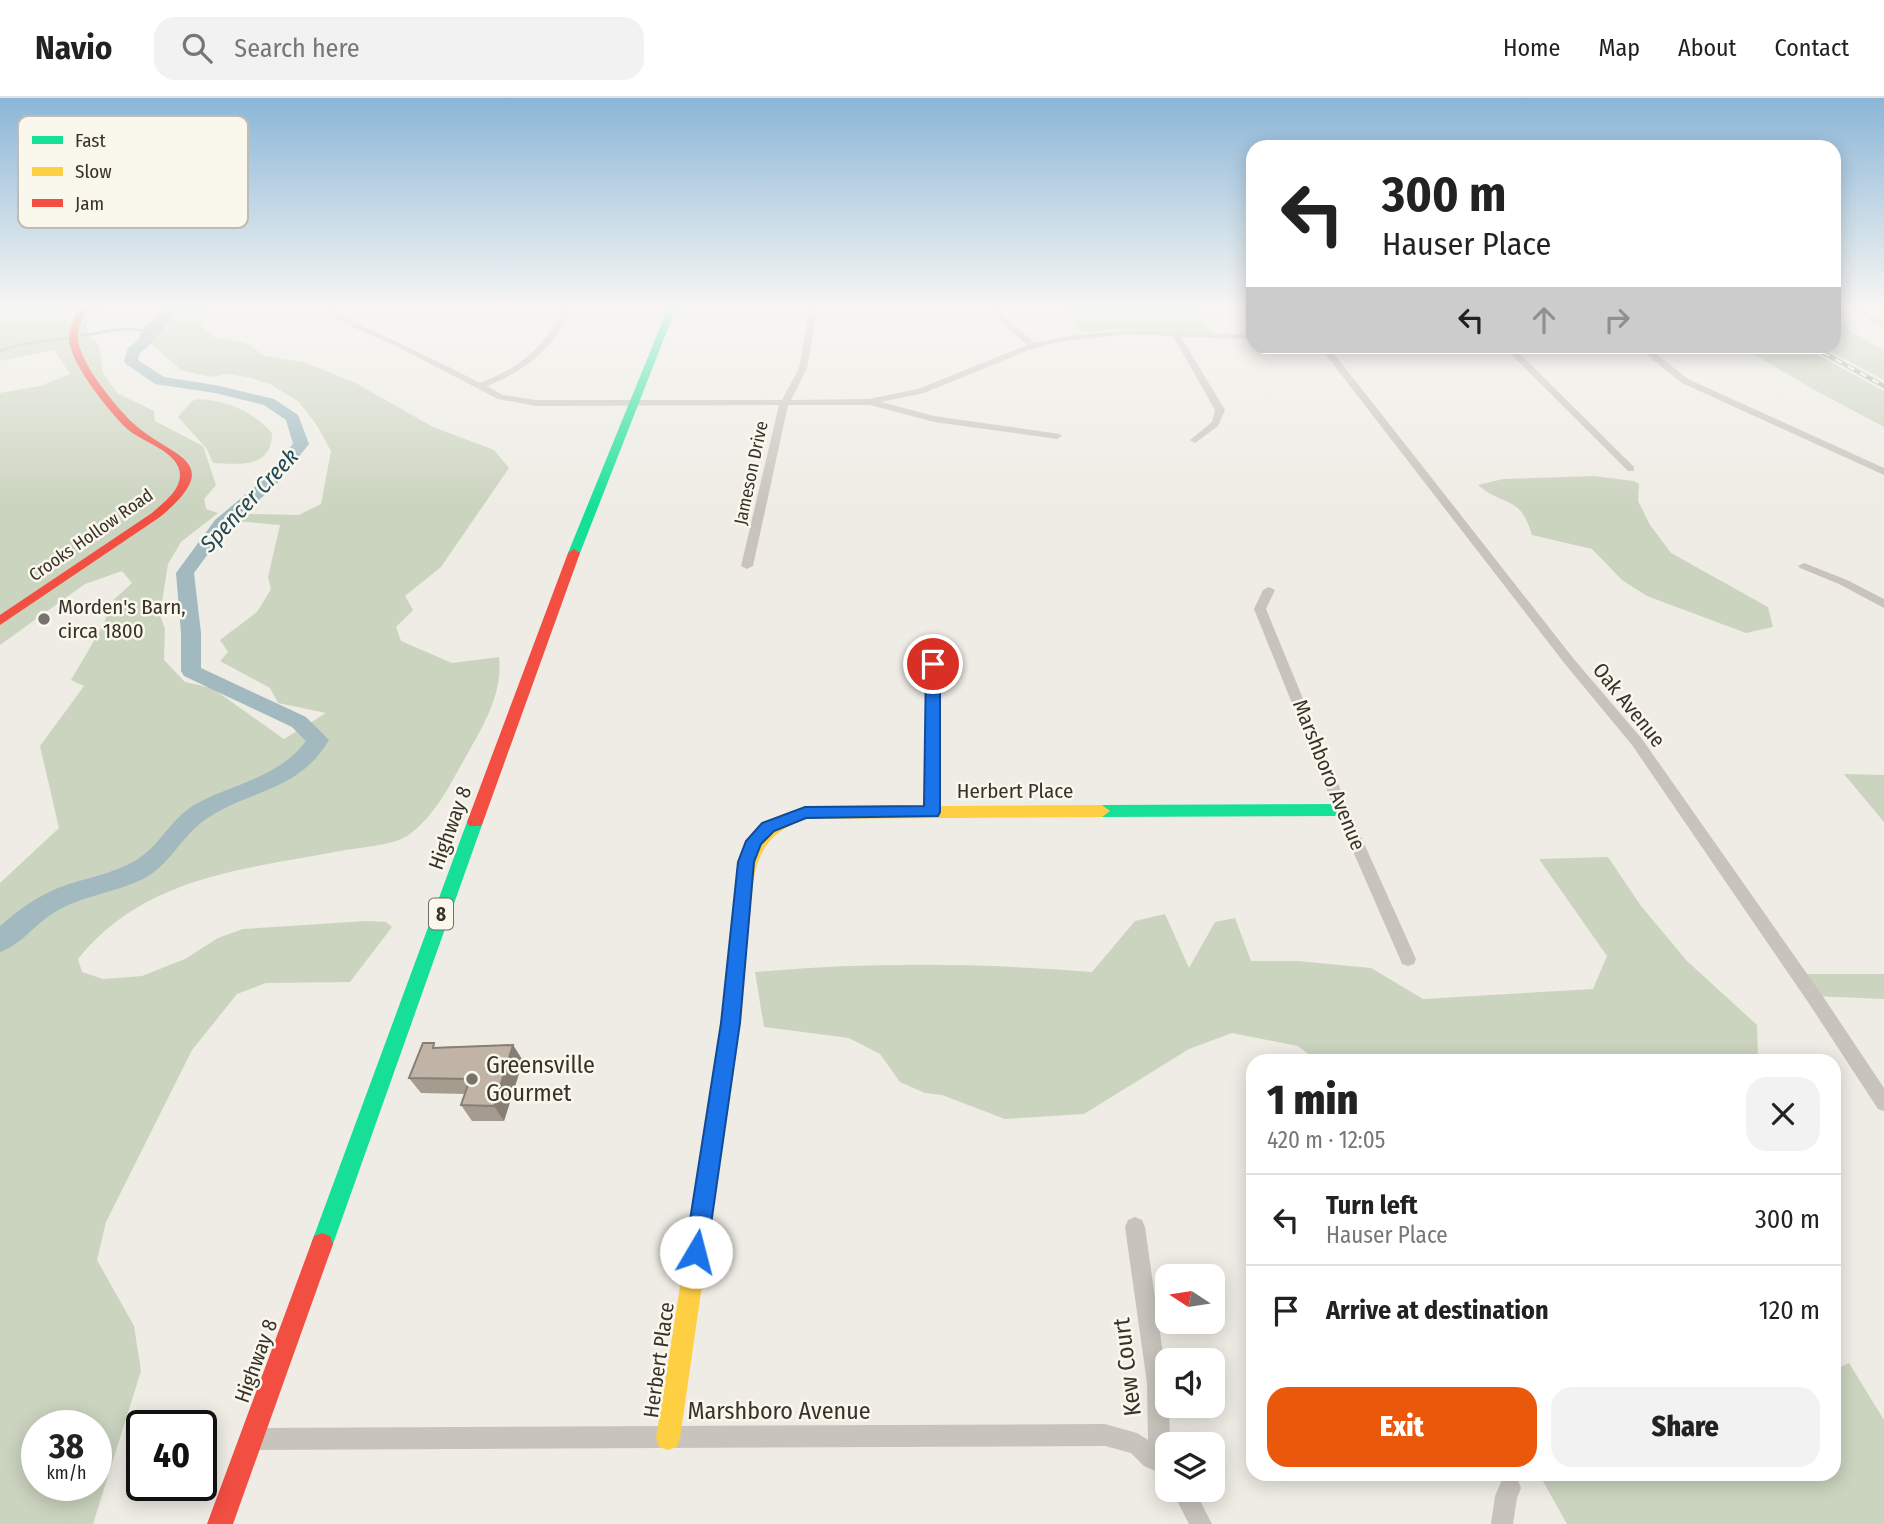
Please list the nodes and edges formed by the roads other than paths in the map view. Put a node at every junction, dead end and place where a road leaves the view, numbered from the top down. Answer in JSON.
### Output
{"nodes":[{"id":1,"x":87,"y":375,"type":"edge"},
{"id":2,"x":458,"y":375,"type":"edge"},
{"id":3,"x":510,"y":375,"type":"edge"},
{"id":4,"x":646,"y":375,"type":"edge"},
{"id":5,"x":800,"y":375,"type":"edge"},
{"id":6,"x":967,"y":375,"type":"edge"},
{"id":7,"x":1199,"y":375,"type":"edge"},
{"id":8,"x":1344,"y":375,"type":"edge"},
{"id":9,"x":1536,"y":375,"type":"edge"},
{"id":10,"x":1677,"y":375,"type":"edge"},
{"id":11,"x":480,"y":386,"type":"junction"},
{"id":12,"x":869,"y":402,"type":"junction"},
{"id":13,"x":635,"y":403,"type":"junction"},
{"id":14,"x":786,"y":403,"type":"junction"},
{"id":15,"x":1057,"y":436,"type":"dead end"},
{"id":16,"x":1195,"y":439,"type":"dead end"},
{"id":17,"x":1631,"y":469,"type":"dead end"},
{"id":18,"x":1884,"y":472,"type":"edge"},
{"id":19,"x":747,"y":566,"type":"dead end"},
{"id":20,"x":1804,"y":566,"type":"dead end"},
{"id":21,"x":1269,"y":590,"type":"dead end"},
{"id":22,"x":1884,"y":604,"type":"edge"},
{"id":23,"x":0,"y":621,"type":"edge"},
{"id":24,"x":933,"y":639,"type":"dead end"},
{"id":25,"x":1342,"y":810,"type":"junction"},
{"id":26,"x":932,"y":812,"type":"junction"},
{"id":27,"x":1408,"y":959,"type":"dead end"},
{"id":28,"x":1884,"y":1103,"type":"edge"},
{"id":29,"x":1135,"y":1227,"type":"dead end"},
{"id":30,"x":1161,"y":1432,"type":"edge"},
{"id":31,"x":668,"y":1438,"type":"junction"},
{"id":32,"x":250,"y":1439,"type":"junction"},
{"id":33,"x":1155,"y":1460,"type":"edge"},
{"id":34,"x":1510,"y":1488,"type":"dead end"},
{"id":35,"x":1189,"y":1502,"type":"edge"},
{"id":36,"x":220,"y":1524,"type":"edge"},
{"id":37,"x":1201,"y":1524,"type":"edge"},
{"id":38,"x":1502,"y":1524,"type":"edge"}],
"edges":[{"from":1,"to":23,"type":"street","name":"Crooks Hollow Road"},
{"from":2,"to":11,"type":"street"},
{"from":3,"to":11,"type":"street"},
{"from":4,"to":13,"type":"street","name":"Highway 8","number":"8"},
{"from":5,"to":14,"type":"street","name":"Jameson Drive"},
{"from":6,"to":12,"type":"street"},
{"from":7,"to":16,"type":"street"},
{"from":8,"to":28,"type":"street","name":"Oak Avenue"},
{"from":9,"to":17,"type":"street"},
{"from":10,"to":18,"type":"street"},
{"from":11,"to":13,"type":"street"},
{"from":12,"to":14,"type":"street"},
{"from":12,"to":15,"type":"street"},
{"from":13,"to":14,"type":"street"},
{"from":13,"to":32,"type":"street","name":"Highway 8","number":"8"},
{"from":14,"to":19,"type":"street","name":"Jameson Drive"},
{"from":20,"to":22,"type":"street"},
{"from":21,"to":25,"type":"street","name":"Marshboro Avenue"},
{"from":24,"to":26,"type":"street"},
{"from":25,"to":26,"type":"street","name":"Herbert Place"},
{"from":25,"to":27,"type":"street","name":"Marshboro Avenue"},
{"from":26,"to":31,"type":"street","name":"Herbert Place"},
{"from":29,"to":30,"type":"street","name":"Kew Court"},
{"from":31,"to":32,"type":"street","name":"Marshboro Avenue"},
{"from":31,"to":33,"type":"street","name":"Marshboro Avenue"},
{"from":32,"to":36,"type":"street","name":"Highway 8","number":"8"},
{"from":34,"to":38,"type":"street"},
{"from":35,"to":37,"type":"street"}]}
